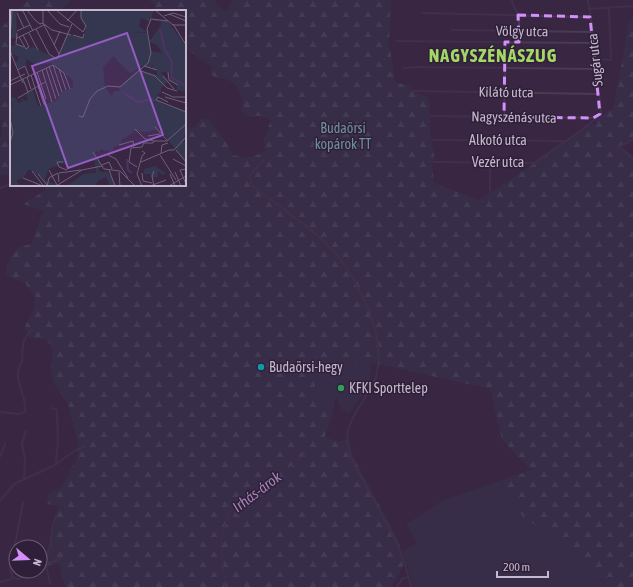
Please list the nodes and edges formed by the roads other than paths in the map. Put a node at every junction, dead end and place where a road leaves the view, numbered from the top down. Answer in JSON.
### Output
{"nodes":[{"id":1,"x":512,"y":0,"type":"edge"},
{"id":2,"x":588,"y":0,"type":"edge"},
{"id":3,"x":633,"y":6,"type":"edge"},
{"id":4,"x":610,"y":8,"type":"junction"},
{"id":5,"x":589,"y":9,"type":"junction"},
{"id":6,"x":423,"y":13,"type":"dead end"},
{"id":7,"x":518,"y":15,"type":"junction"},
{"id":8,"x":590,"y":17,"type":"junction"},
{"id":9,"x":452,"y":30,"type":"dead end"},
{"id":10,"x":519,"y":31,"type":"junction"},
{"id":11,"x":593,"y":32,"type":"junction"},
{"id":12,"x":396,"y":41,"type":"dead end"},
{"id":13,"x":505,"y":42,"type":"junction"},
{"id":14,"x":519,"y":42,"type":"junction"},
{"id":15,"x":592,"y":43,"type":"junction"},
{"id":16,"x":595,"y":59,"type":"junction"},
{"id":17,"x":404,"y":68,"type":"dead end"},
{"id":18,"x":504,"y":68,"type":"junction"},
{"id":19,"x":596,"y":69,"type":"junction"},
{"id":20,"x":413,"y":91,"type":"dead end"},
{"id":21,"x":504,"y":92,"type":"junction"},
{"id":22,"x":599,"y":94,"type":"junction"},
{"id":23,"x":431,"y":116,"type":"dead end"},
{"id":24,"x":504,"y":117,"type":"junction"},
{"id":25,"x":596,"y":118,"type":"junction"},
{"id":26,"x":633,"y":139,"type":"edge"},
{"id":27,"x":432,"y":140,"type":"dead end"},
{"id":28,"x":565,"y":141,"type":"junction"},
{"id":29,"x":633,"y":158,"type":"edge"},
{"id":30,"x":264,"y":160,"type":"dead end"},
{"id":31,"x":434,"y":162,"type":"dead end"},
{"id":32,"x":490,"y":162,"type":"junction"},
{"id":33,"x":10,"y":184,"type":"edge"},
{"id":34,"x":0,"y":188,"type":"edge"},
{"id":35,"x":490,"y":191,"type":"dead end"},
{"id":36,"x":32,"y":330,"type":"dead end"},
{"id":37,"x":50,"y":408,"type":"dead end"},
{"id":38,"x":0,"y":412,"type":"edge"},
{"id":39,"x":26,"y":431,"type":"dead end"},
{"id":40,"x":5,"y":444,"type":"dead end"},
{"id":41,"x":84,"y":446,"type":"dead end"},
{"id":42,"x":0,"y":457,"type":"edge"},
{"id":43,"x":57,"y":464,"type":"junction"},
{"id":44,"x":24,"y":479,"type":"junction"},
{"id":45,"x":0,"y":501,"type":"edge"},
{"id":46,"x":23,"y":502,"type":"dead end"},
{"id":47,"x":56,"y":516,"type":"dead end"},
{"id":48,"x":16,"y":539,"type":"edge"},
{"id":49,"x":48,"y":555,"type":"edge"},
{"id":50,"x":61,"y":558,"type":"dead end"},
{"id":51,"x":48,"y":561,"type":"edge"},
{"id":52,"x":48,"y":574,"type":"edge"},
{"id":53,"x":408,"y":577,"type":"junction"},
{"id":54,"x":11,"y":579,"type":"edge"},
{"id":55,"x":0,"y":582,"type":"edge"},
{"id":56,"x":50,"y":584,"type":"dead end"},
{"id":57,"x":397,"y":587,"type":"edge"},
{"id":58,"x":411,"y":587,"type":"edge"}],
"edges":[{"from":1,"to":7,"type":"street"},
{"from":2,"to":5,"type":"street","name":"Sugár utca"},
{"from":3,"to":4,"type":"street"},
{"from":4,"to":5,"type":"street"},
{"from":4,"to":16,"type":"street"},
{"from":5,"to":8,"type":"street","name":"Sugár utca"},
{"from":6,"to":7,"type":"street"},
{"from":7,"to":8,"type":"street"},
{"from":7,"to":10,"type":"street"},
{"from":8,"to":11,"type":"street","name":"Sugár utca"},
{"from":9,"to":10,"type":"street","name":"Völgy utca"},
{"from":10,"to":11,"type":"street","name":"Völgy utca"},
{"from":10,"to":14,"type":"street"},
{"from":11,"to":15,"type":"street","name":"Sugár utca"},
{"from":12,"to":13,"type":"street"},
{"from":13,"to":14,"type":"street"},
{"from":13,"to":18,"type":"street"},
{"from":14,"to":15,"type":"street"},
{"from":15,"to":16,"type":"street","name":"Sugár utca"},
{"from":16,"to":19,"type":"street","name":"Sugár utca"},
{"from":17,"to":18,"type":"street"},
{"from":18,"to":19,"type":"street"},
{"from":18,"to":21,"type":"street"},
{"from":19,"to":22,"type":"street","name":"Sugár utca"},
{"from":20,"to":21,"type":"street","name":"Kilátó utca"},
{"from":21,"to":22,"type":"street","name":"Kilátó utca"},
{"from":21,"to":24,"type":"street"},
{"from":22,"to":25,"type":"street","name":"Sugár utca"},
{"from":23,"to":24,"type":"street","name":"Nagyszénás utca"},
{"from":24,"to":25,"type":"street","name":"Nagyszénás utca"},
{"from":25,"to":28,"type":"street","name":"Vezér utca"},
{"from":26,"to":29,"type":"street"},
{"from":27,"to":28,"type":"street","name":"Alkotó utca"},
{"from":28,"to":32,"type":"street","name":"Vezér utca"},
{"from":30,"to":53,"type":"street"},
{"from":31,"to":32,"type":"street","name":"Vezér utca"},
{"from":32,"to":35,"type":"street"},
{"from":33,"to":34,"type":"street"},
{"from":36,"to":38,"type":"street"},
{"from":37,"to":43,"type":"street"},
{"from":39,"to":44,"type":"street"},
{"from":40,"to":42,"type":"street"},
{"from":41,"to":43,"type":"street"},
{"from":43,"to":44,"type":"street"},
{"from":44,"to":45,"type":"street"},
{"from":46,"to":48,"type":"street"},
{"from":47,"to":49,"type":"street"},
{"from":50,"to":51,"type":"street"},
{"from":52,"to":56,"type":"street"},
{"from":53,"to":57,"type":"street"},
{"from":53,"to":58,"type":"street"},
{"from":54,"to":55,"type":"street"}]}
